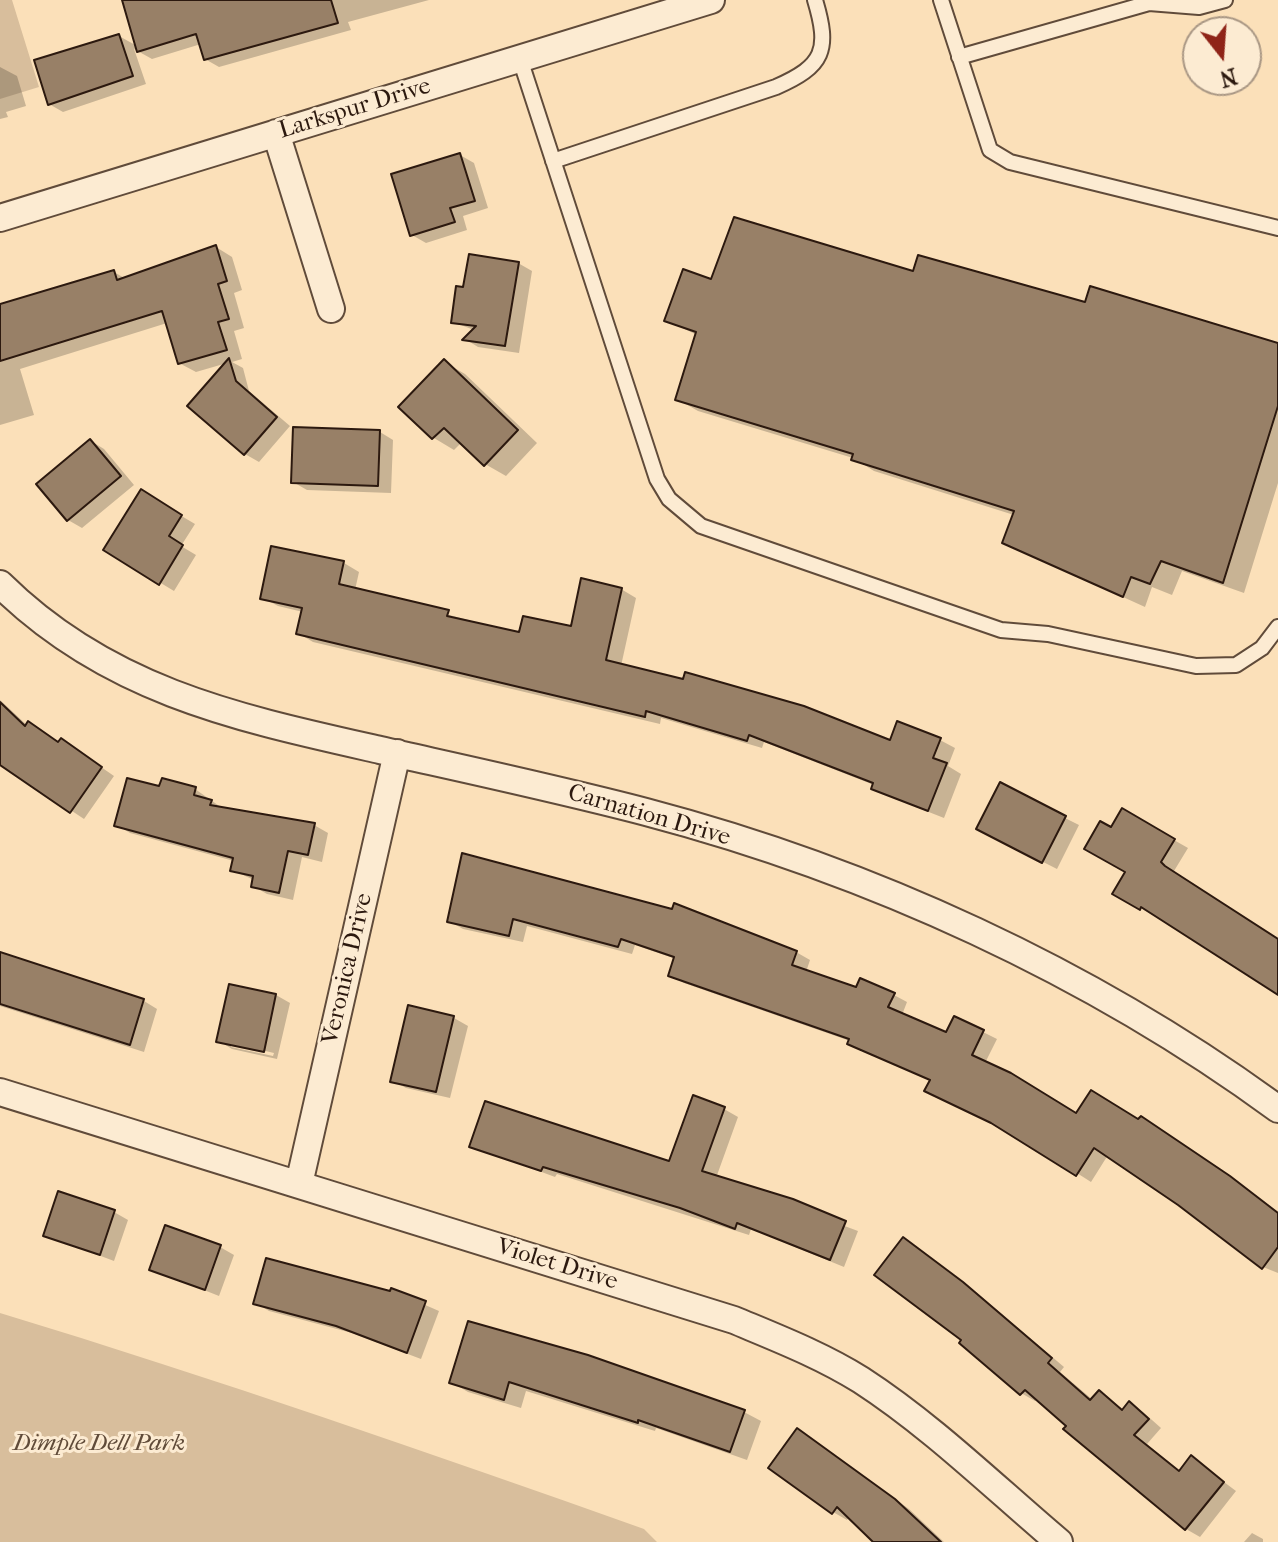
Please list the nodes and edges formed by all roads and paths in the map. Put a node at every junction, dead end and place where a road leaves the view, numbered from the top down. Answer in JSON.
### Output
{"nodes":[{"id":1,"x":711,"y":0,"type":"edge"},
{"id":2,"x":815,"y":0,"type":"edge"},
{"id":3,"x":941,"y":0,"type":"edge"},
{"id":4,"x":1225,"y":0,"type":"edge"},
{"id":5,"x":959,"y":57,"type":"junction"},
{"id":6,"x":520,"y":59,"type":"junction"},
{"id":7,"x":276,"y":133,"type":"junction"},
{"id":8,"x":553,"y":161,"type":"junction"},
{"id":9,"x":0,"y":218,"type":"edge"},
{"id":10,"x":1278,"y":228,"type":"edge"},
{"id":11,"x":331,"y":309,"type":"dead end"},
{"id":12,"x":0,"y":584,"type":"edge"},
{"id":13,"x":1278,"y":627,"type":"edge"},
{"id":14,"x":397,"y":753,"type":"junction"},
{"id":15,"x":0,"y":1092,"type":"edge"},
{"id":16,"x":1278,"y":1109,"type":"edge"},
{"id":17,"x":299,"y":1184,"type":"junction"},
{"id":18,"x":1059,"y":1542,"type":"edge"}],
"edges":[{"from":1,"to":6,"type":"street","name":"Larkspur Drive"},
{"from":2,"to":8,"type":"lane"},
{"from":3,"to":5,"type":"lane"},
{"from":4,"to":5,"type":"lane"},
{"from":5,"to":10,"type":"lane"},
{"from":6,"to":7,"type":"street","name":"Larkspur Drive"},
{"from":6,"to":8,"type":"lane"},
{"from":7,"to":9,"type":"street","name":"Larkspur Drive"},
{"from":7,"to":11,"type":"street"},
{"from":8,"to":13,"type":"lane"},
{"from":12,"to":14,"type":"street","name":"Carnation Drive"},
{"from":14,"to":16,"type":"street","name":"Carnation Drive"},
{"from":14,"to":17,"type":"street","name":"Veronica Drive"},
{"from":15,"to":17,"type":"street","name":"Violet Drive"},
{"from":17,"to":18,"type":"street","name":"Violet Drive"}]}
